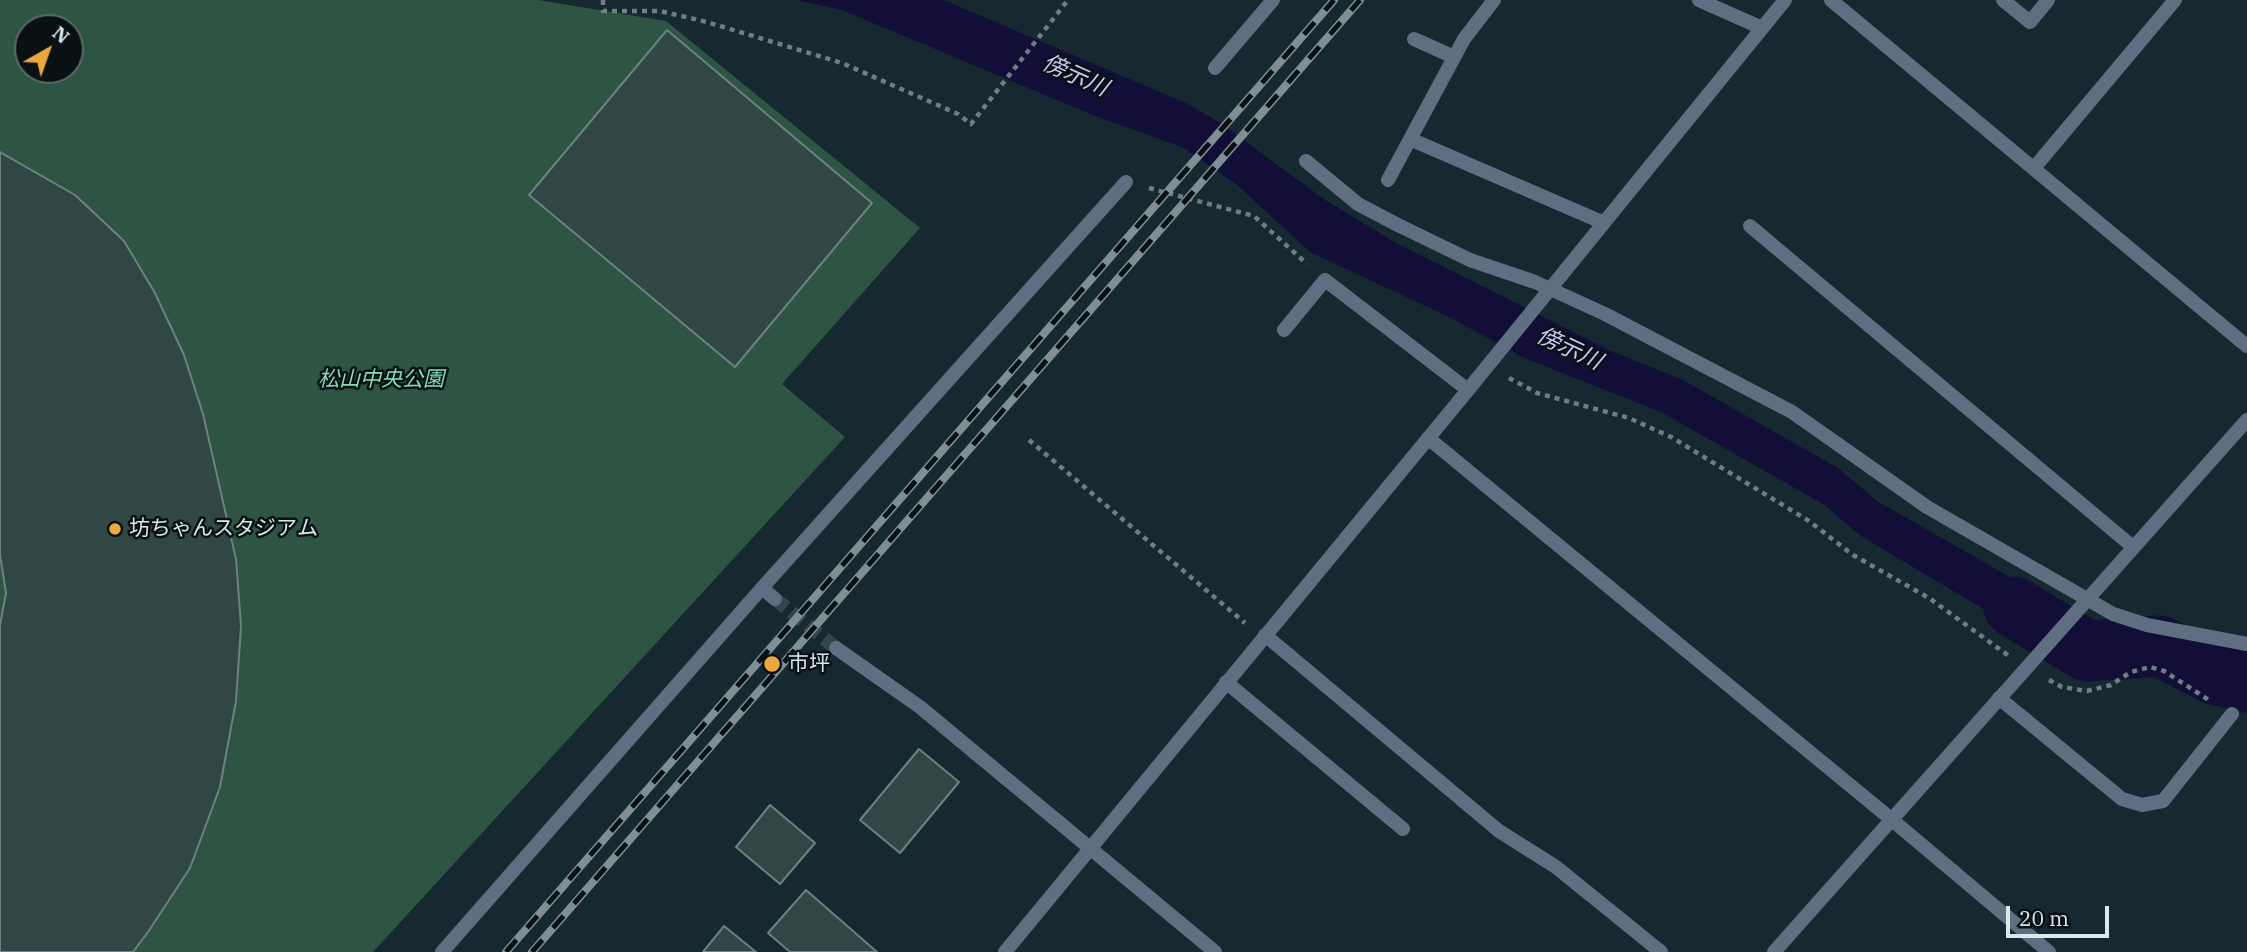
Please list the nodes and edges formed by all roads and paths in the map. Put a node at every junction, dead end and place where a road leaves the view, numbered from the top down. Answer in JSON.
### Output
{"nodes":[{"id":1,"x":603,"y":0,"type":"edge"},
{"id":2,"x":1273,"y":0,"type":"edge"},
{"id":3,"x":1494,"y":0,"type":"edge"},
{"id":4,"x":1699,"y":0,"type":"edge"},
{"id":5,"x":1785,"y":0,"type":"edge"},
{"id":6,"x":1831,"y":0,"type":"edge"},
{"id":7,"x":2003,"y":0,"type":"edge"},
{"id":8,"x":2048,"y":0,"type":"edge"},
{"id":9,"x":2175,"y":0,"type":"edge"},
{"id":10,"x":1067,"y":1,"type":"edge"},
{"id":11,"x":1762,"y":28,"type":"junction"},
{"id":12,"x":1414,"y":39,"type":"dead end"},
{"id":13,"x":1454,"y":57,"type":"junction"},
{"id":14,"x":1215,"y":68,"type":"dead end"},
{"id":15,"x":1410,"y":139,"type":"junction"},
{"id":16,"x":1306,"y":160,"type":"dead end"},
{"id":17,"x":2034,"y":168,"type":"junction"},
{"id":18,"x":1388,"y":180,"type":"dead end"},
{"id":19,"x":1126,"y":182,"type":"joint"},
{"id":20,"x":1604,"y":223,"type":"junction"},
{"id":21,"x":1750,"y":226,"type":"dead end"},
{"id":22,"x":1325,"y":280,"type":"junction"},
{"id":23,"x":1546,"y":294,"type":"junction"},
{"id":24,"x":1284,"y":330,"type":"dead end"},
{"id":25,"x":2247,"y":346,"type":"edge"},
{"id":26,"x":1490,"y":363,"type":"junction"},
{"id":27,"x":1468,"y":390,"type":"junction"},
{"id":28,"x":2247,"y":420,"type":"edge"},
{"id":29,"x":1428,"y":438,"type":"junction"},
{"id":30,"x":1029,"y":440,"type":"dead end"},
{"id":31,"x":2133,"y":547,"type":"junction"},
{"id":32,"x":762,"y":588,"type":"junction"},
{"id":33,"x":775,"y":599,"type":"tunnel mouth"},
{"id":34,"x":2084,"y":601,"type":"junction"},
{"id":35,"x":1263,"y":636,"type":"junction"},
{"id":36,"x":2247,"y":644,"type":"edge"},
{"id":37,"x":836,"y":648,"type":"tunnel mouth"},
{"id":38,"x":2025,"y":668,"type":"junction"},
{"id":39,"x":1226,"y":682,"type":"junction"},
{"id":40,"x":1998,"y":698,"type":"junction"},
{"id":41,"x":2232,"y":714,"type":"joint"},
{"id":42,"x":1891,"y":819,"type":"junction"},
{"id":43,"x":1403,"y":829,"type":"dead end"},
{"id":44,"x":1091,"y":847,"type":"junction"},
{"id":45,"x":442,"y":952,"type":"edge"},
{"id":46,"x":1005,"y":952,"type":"edge"},
{"id":47,"x":1215,"y":952,"type":"edge"},
{"id":48,"x":1661,"y":952,"type":"edge"},
{"id":49,"x":1774,"y":952,"type":"edge"},
{"id":50,"x":2049,"y":952,"type":"edge"}],
"edges":[{"from":1,"to":10,"type":"path"},
{"from":2,"to":14,"type":"street"},
{"from":3,"to":13,"type":"street"},
{"from":4,"to":11,"type":"street"},
{"from":5,"to":11,"type":"street"},
{"from":6,"to":17,"type":"street"},
{"from":7,"to":8,"type":"street"},
{"from":9,"to":17,"type":"street"},
{"from":11,"to":20,"type":"street"},
{"from":12,"to":13,"type":"street"},
{"from":13,"to":15,"type":"street"},
{"from":15,"to":18,"type":"street"},
{"from":15,"to":20,"type":"street"},
{"from":16,"to":23,"type":"street"},
{"from":17,"to":25,"type":"street"},
{"from":19,"to":22,"type":"path"},
{"from":19,"to":32,"type":"street"},
{"from":20,"to":23,"type":"street"},
{"from":21,"to":31,"type":"street"},
{"from":22,"to":24,"type":"street"},
{"from":22,"to":27,"type":"street"},
{"from":23,"to":26,"type":"street"},
{"from":23,"to":34,"type":"street"},
{"from":26,"to":27,"type":"street"},
{"from":26,"to":38,"type":"path"},
{"from":27,"to":29,"type":"street"},
{"from":28,"to":31,"type":"street"},
{"from":29,"to":35,"type":"street"},
{"from":29,"to":42,"type":"street"},
{"from":30,"to":35,"type":"path"},
{"from":31,"to":34,"type":"street"},
{"from":32,"to":33,"type":"street"},
{"from":32,"to":45,"type":"street"},
{"from":34,"to":36,"type":"street"},
{"from":34,"to":38,"type":"street"},
{"from":35,"to":39,"type":"street"},
{"from":35,"to":48,"type":"street"},
{"from":37,"to":44,"type":"street"},
{"from":38,"to":40,"type":"street"},
{"from":38,"to":41,"type":"path"},
{"from":39,"to":43,"type":"street"},
{"from":39,"to":44,"type":"street"},
{"from":40,"to":41,"type":"street"},
{"from":40,"to":42,"type":"street"},
{"from":42,"to":49,"type":"street"},
{"from":42,"to":50,"type":"street"},
{"from":44,"to":46,"type":"street"},
{"from":44,"to":47,"type":"street"}]}
